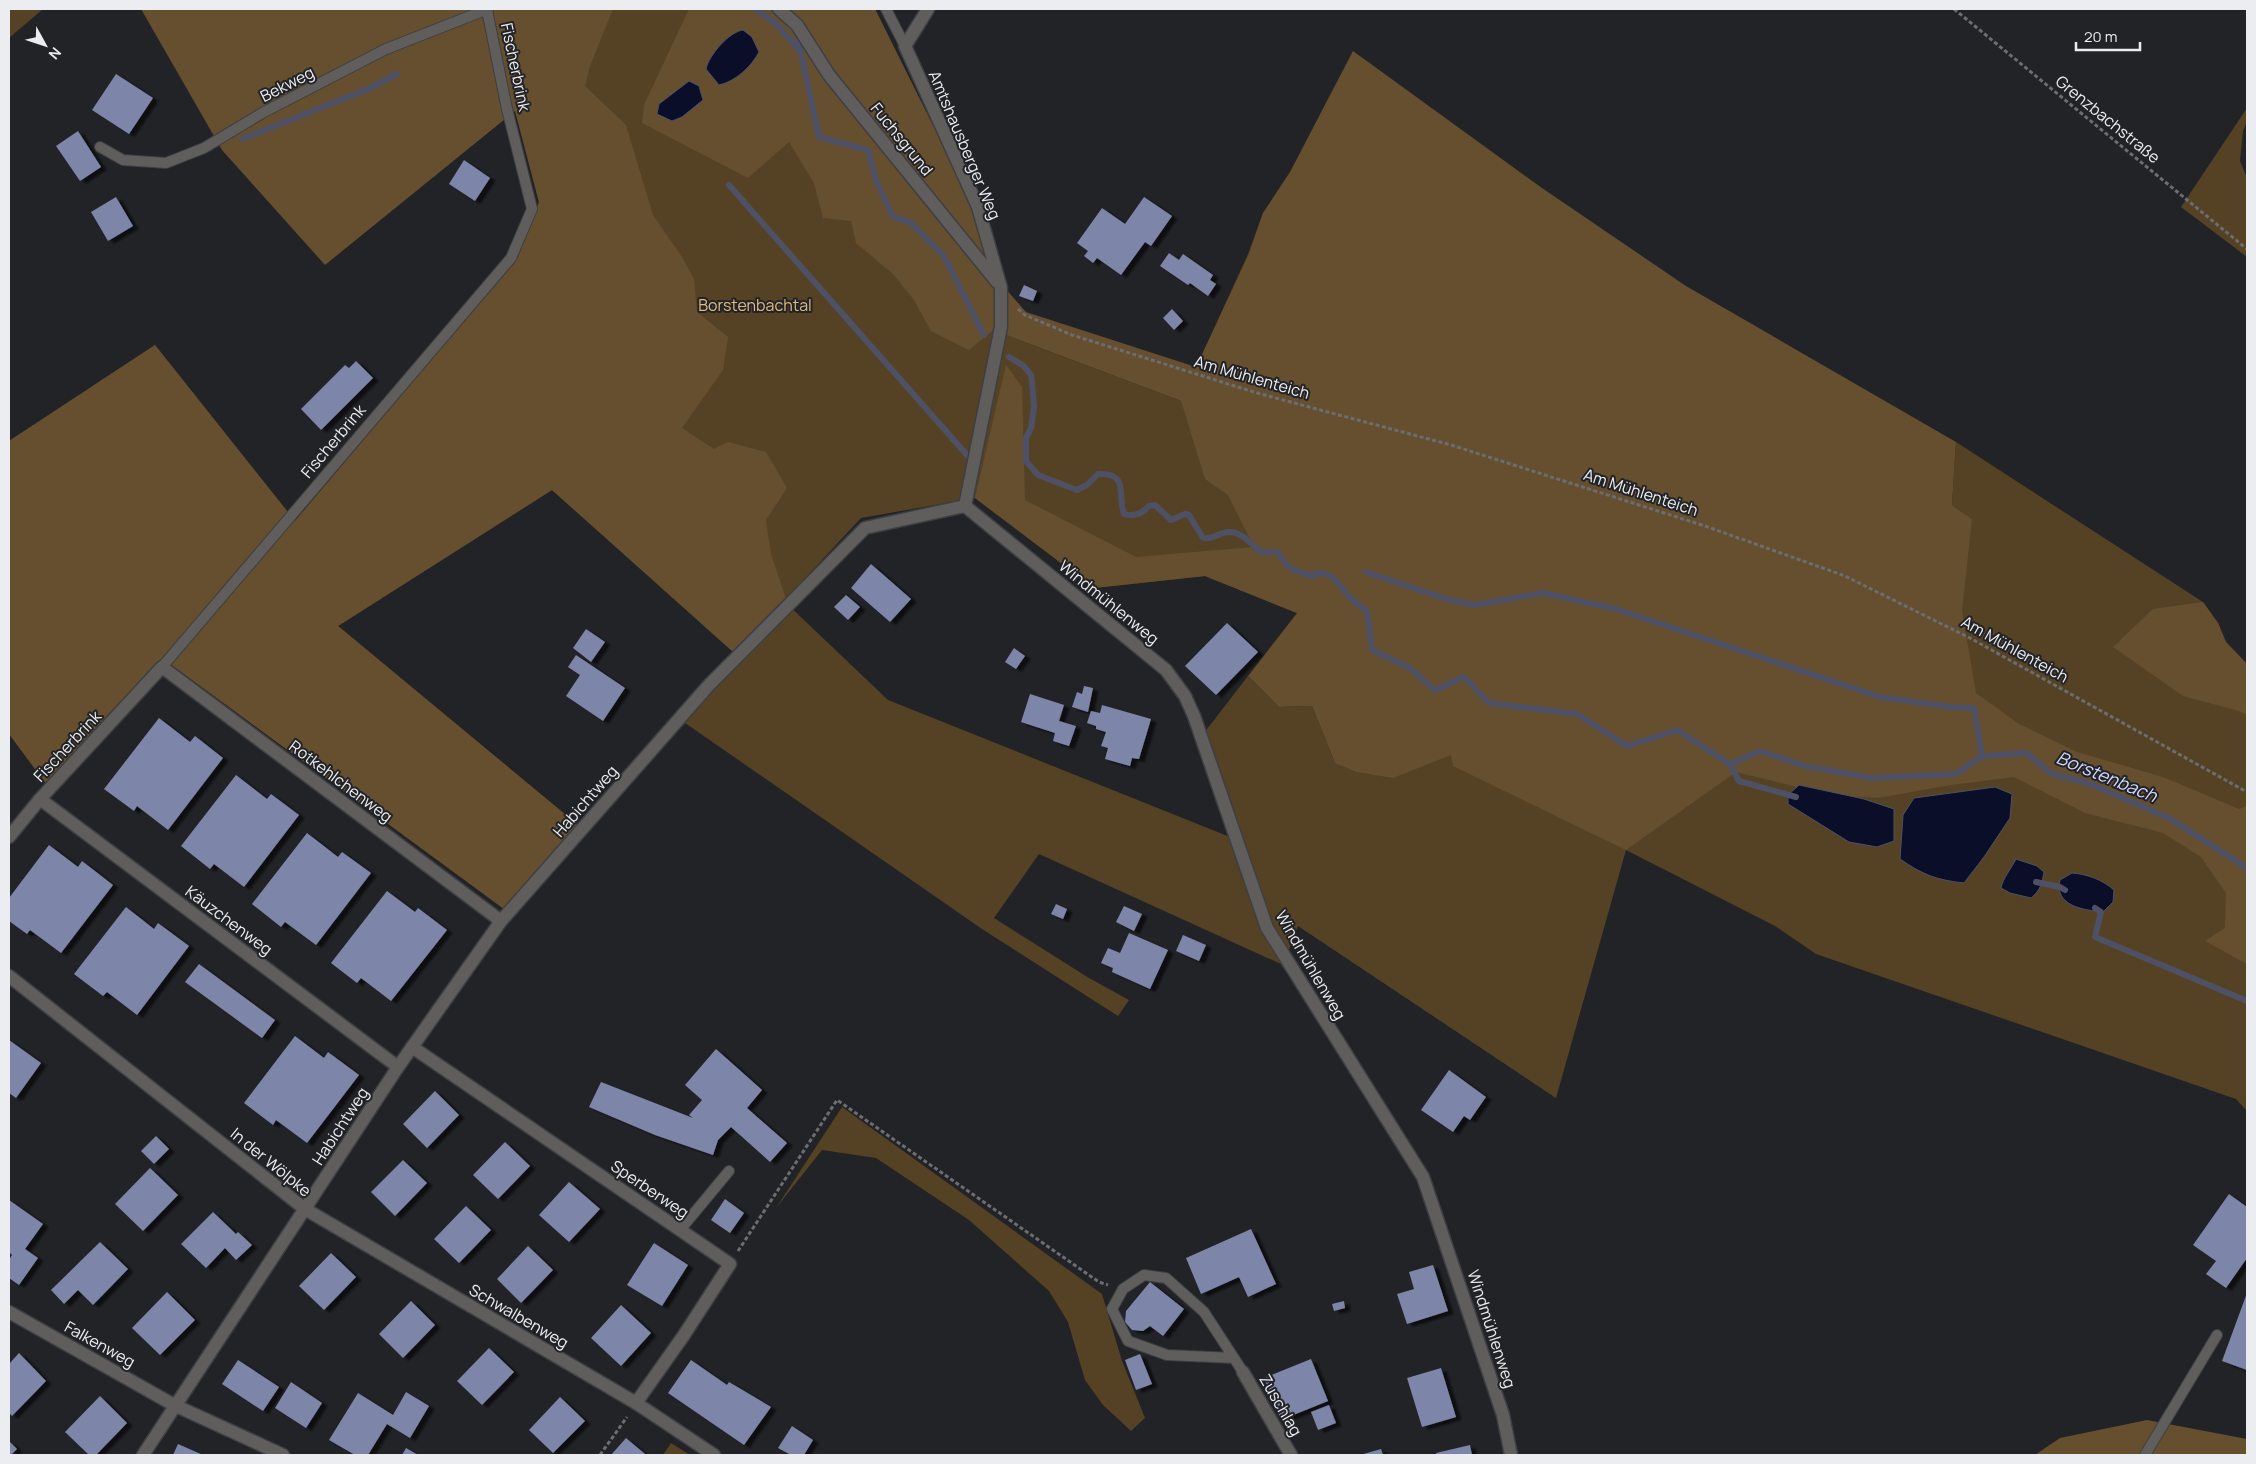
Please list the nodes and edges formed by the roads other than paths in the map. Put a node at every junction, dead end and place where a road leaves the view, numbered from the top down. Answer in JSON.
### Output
{"nodes":[{"id":1,"x":488,"y":9,"type":"edge"},
{"id":2,"x":779,"y":9,"type":"edge"},
{"id":3,"x":886,"y":9,"type":"edge"},
{"id":4,"x":928,"y":9,"type":"edge"},
{"id":5,"x":905,"y":46,"type":"junction"},
{"id":6,"x":100,"y":147,"type":"dead end"},
{"id":7,"x":1001,"y":288,"type":"junction"},
{"id":8,"x":965,"y":506,"type":"junction"},
{"id":9,"x":162,"y":667,"type":"junction"},
{"id":10,"x":40,"y":799,"type":"junction"},
{"id":11,"x":9,"y":837,"type":"edge"},
{"id":12,"x":501,"y":921,"type":"junction"},
{"id":13,"x":9,"y":976,"type":"edge"},
{"id":14,"x":412,"y":1048,"type":"junction"},
{"id":15,"x":398,"y":1066,"type":"junction"},
{"id":16,"x":729,"y":1171,"type":"dead end"},
{"id":17,"x":305,"y":1209,"type":"junction"},
{"id":18,"x":680,"y":1230,"type":"junction"},
{"id":19,"x":9,"y":1312,"type":"edge"},
{"id":20,"x":2217,"y":1335,"type":"dead end"},
{"id":21,"x":1234,"y":1358,"type":"junction"},
{"id":22,"x":1243,"y":1372,"type":"joint"},
{"id":23,"x":636,"y":1403,"type":"junction"},
{"id":24,"x":174,"y":1405,"type":"junction"},
{"id":25,"x":143,"y":1455,"type":"edge"},
{"id":26,"x":283,"y":1455,"type":"edge"},
{"id":27,"x":714,"y":1455,"type":"edge"},
{"id":28,"x":1291,"y":1455,"type":"edge"},
{"id":29,"x":1511,"y":1455,"type":"edge"},
{"id":30,"x":2146,"y":1455,"type":"edge"}],
"edges":[{"from":1,"to":6,"type":"lane","name":"Bekweg"},
{"from":1,"to":9,"type":"lane","name":"Fischerbrink"},
{"from":2,"to":7,"type":"street","name":"Fuchsgrund"},
{"from":3,"to":5,"type":"lane"},
{"from":4,"to":5,"type":"street"},
{"from":5,"to":7,"type":"street","name":"Amtshausberger Weg"},
{"from":7,"to":8,"type":"street","name":"Amtshausberger Weg"},
{"from":8,"to":12,"type":"street","name":"Habichtweg"},
{"from":8,"to":29,"type":"street","name":"Windmühlenweg"},
{"from":9,"to":10,"type":"street","name":"Fischerbrink"},
{"from":9,"to":12,"type":"street","name":"Rotkehlchenweg"},
{"from":10,"to":11,"type":"street","name":"Fischerbrink"},
{"from":10,"to":15,"type":"street","name":"Käuzchenweg"},
{"from":12,"to":14,"type":"street","name":"Habichtweg"},
{"from":13,"to":17,"type":"street","name":"In der Wölpke"},
{"from":14,"to":15,"type":"street","name":"Habichtweg"},
{"from":14,"to":18,"type":"street","name":"Sperberweg"},
{"from":15,"to":17,"type":"street","name":"Habichtweg"},
{"from":16,"to":18,"type":"lane"},
{"from":17,"to":23,"type":"street","name":"Schwalbenweg"},
{"from":17,"to":24,"type":"street","name":"In der Wölpke"},
{"from":18,"to":23,"type":"street","name":"Sperberweg"},
{"from":19,"to":24,"type":"street","name":"Falkenweg"},
{"from":20,"to":30,"type":"lane"},
{"from":21,"to":21,"type":"lane"},
{"from":21,"to":22,"type":"lane"},
{"from":22,"to":28,"type":"street","name":"Zuschlag"},
{"from":23,"to":27,"type":"street","name":"Schwalbenweg"},
{"from":24,"to":25,"type":"street","name":"In der Wölpke"},
{"from":24,"to":26,"type":"street","name":"Falkenweg"}]}
